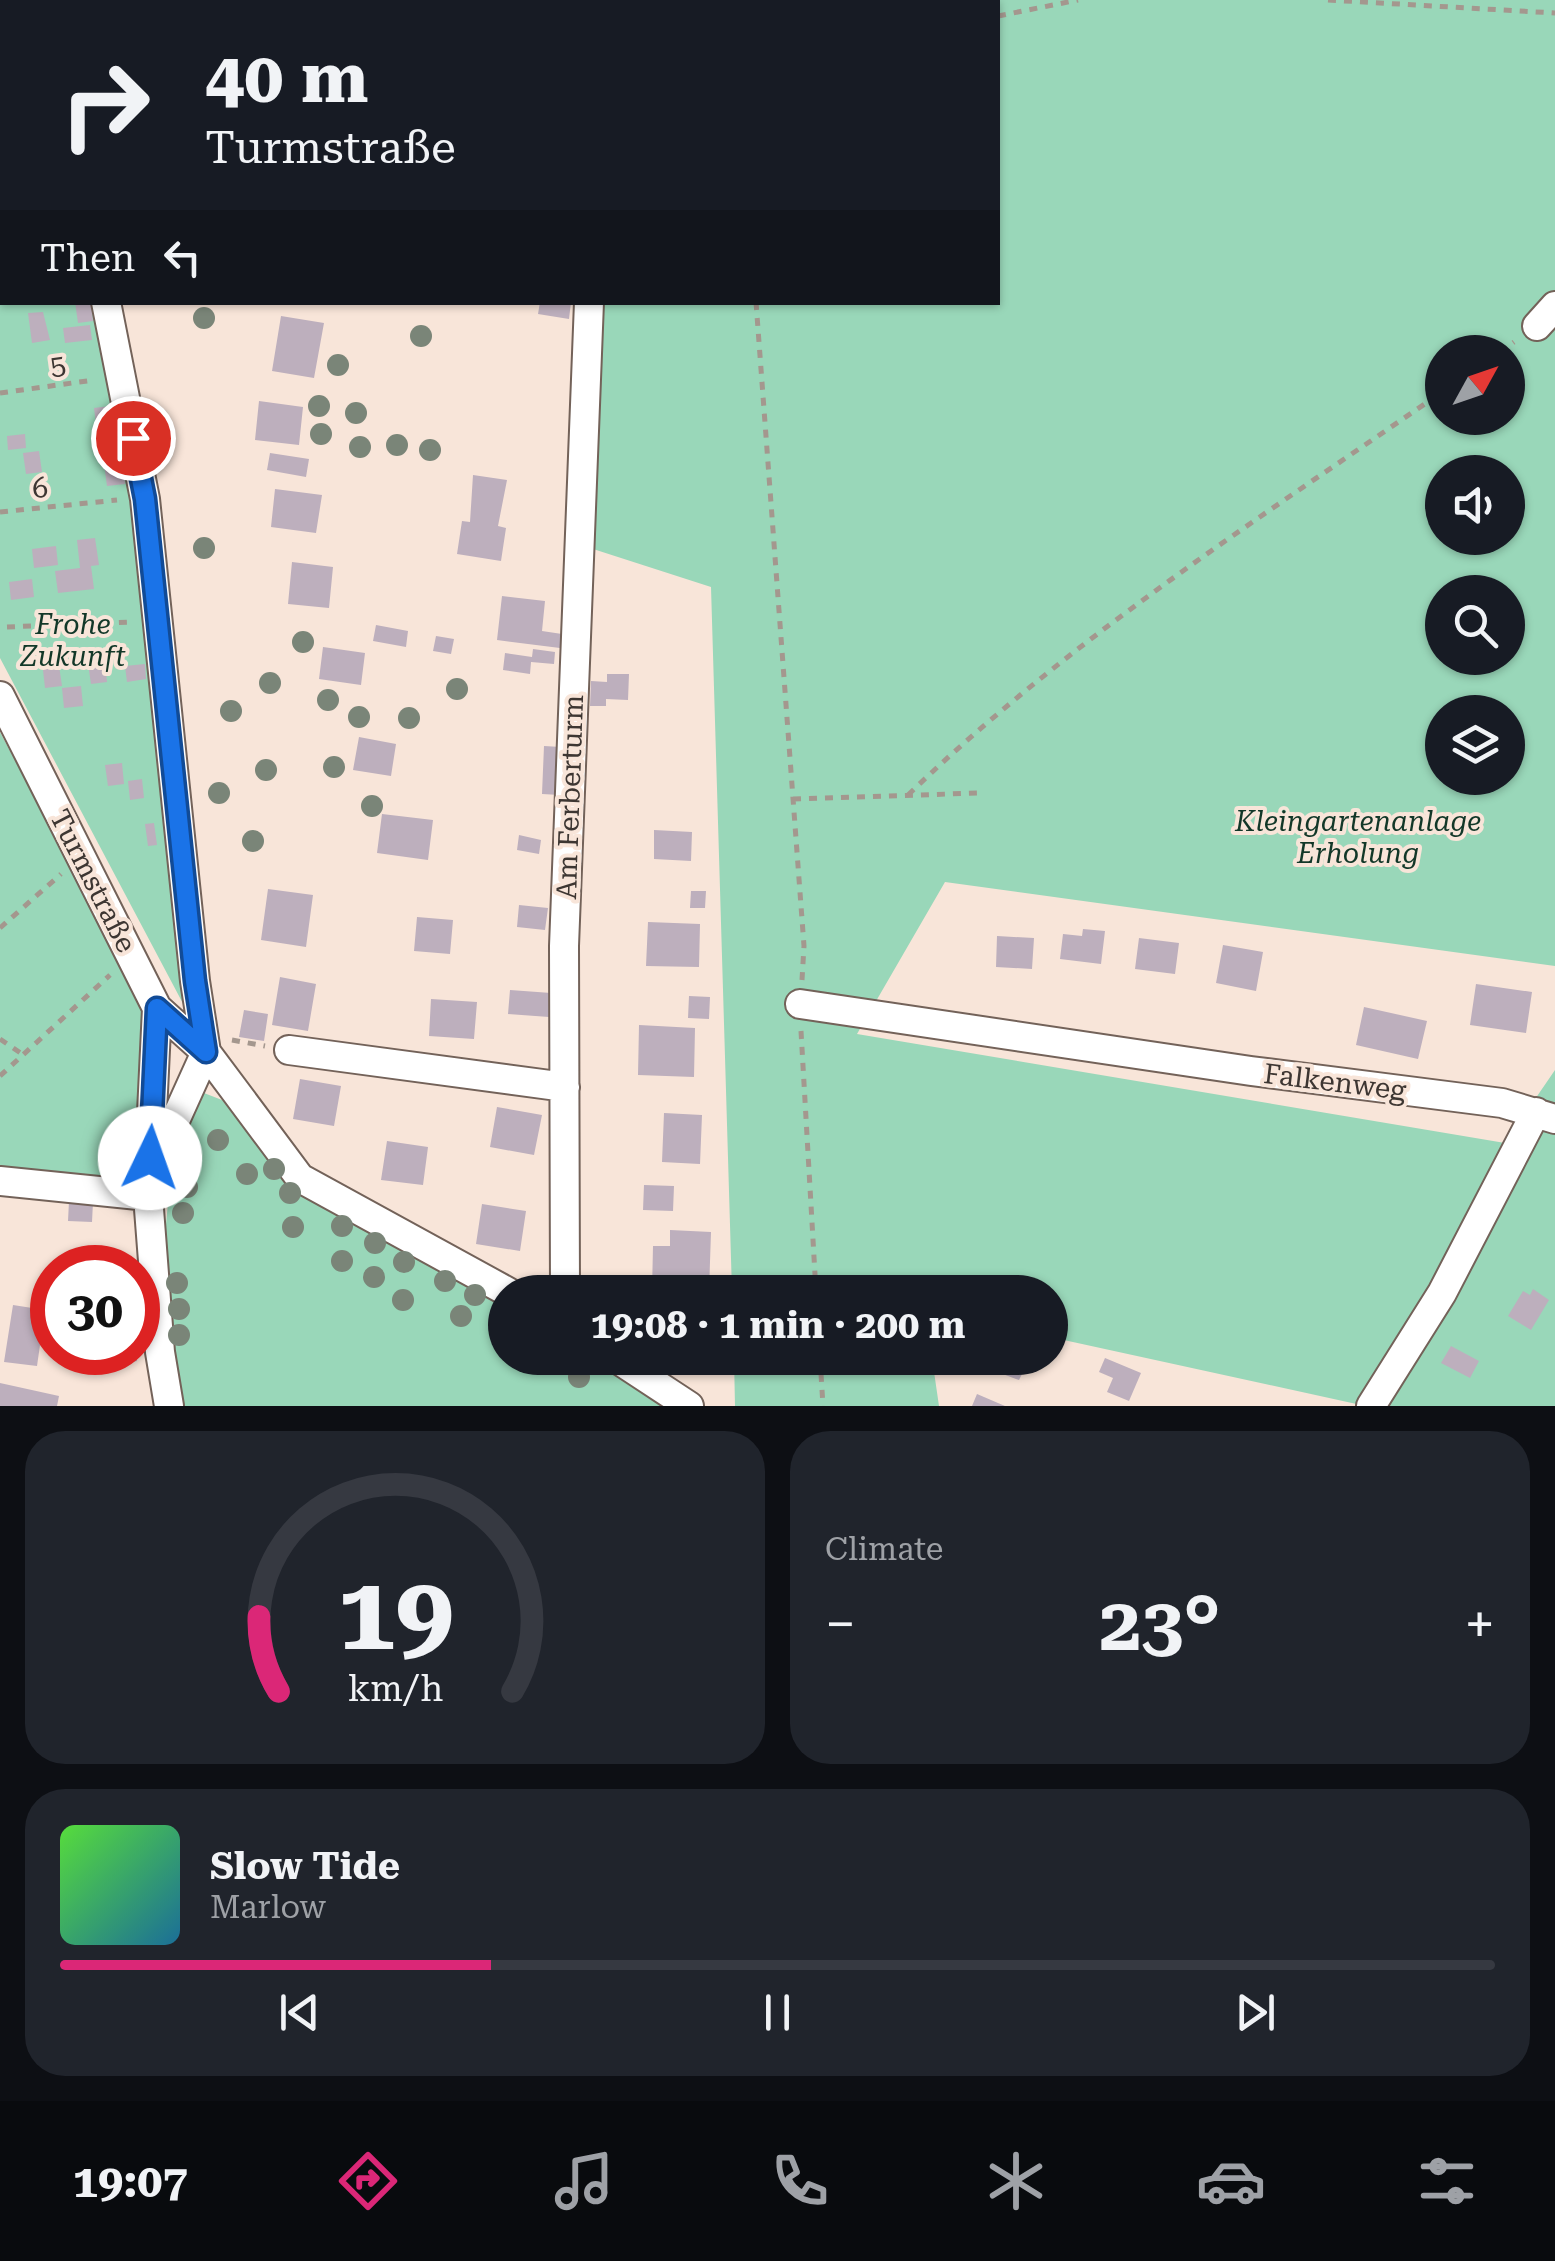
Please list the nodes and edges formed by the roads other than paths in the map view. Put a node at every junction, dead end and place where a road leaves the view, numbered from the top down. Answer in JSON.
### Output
{"nodes":[{"id":1,"x":107,"y":305,"type":"edge"},
{"id":2,"x":589,"y":305,"type":"edge"},
{"id":3,"x":0,"y":696,"type":"edge"},
{"id":4,"x":800,"y":1004,"type":"road end"},
{"id":5,"x":157,"y":1008,"type":"junction"},
{"id":6,"x":288,"y":1050,"type":"dead end"},
{"id":7,"x":206,"y":1052,"type":"junction"},
{"id":8,"x":564,"y":1087,"type":"junction"},
{"id":9,"x":1545,"y":1116,"type":"edge"},
{"id":10,"x":0,"y":1181,"type":"edge"},
{"id":11,"x":148,"y":1196,"type":"junction"},
{"id":12,"x":565,"y":1275,"type":"edge"},
{"id":13,"x":488,"y":1281,"type":"edge"},
{"id":14,"x":642,"y":1375,"type":"edge"},
{"id":15,"x":169,"y":1406,"type":"edge"},
{"id":16,"x":689,"y":1406,"type":"edge"},
{"id":17,"x":1371,"y":1406,"type":"edge"}],
"edges":[{"from":1,"to":7,"type":"street"},
{"from":2,"to":8,"type":"street","name":"Am Ferberturm"},
{"from":3,"to":5,"type":"street","name":"Turmstraße"},
{"from":4,"to":9,"type":"street","name":"Falkenweg"},
{"from":5,"to":7,"type":"street","name":"Turmstraße"},
{"from":5,"to":11,"type":"street"},
{"from":6,"to":8,"type":"street"},
{"from":7,"to":11,"type":"street"},
{"from":7,"to":13,"type":"street"},
{"from":8,"to":12,"type":"street","name":"Am Ferberturm"},
{"from":9,"to":17,"type":"street","name":"Falkenweg"},
{"from":10,"to":11,"type":"street"},
{"from":11,"to":15,"type":"street"},
{"from":14,"to":16,"type":"street"}]}
